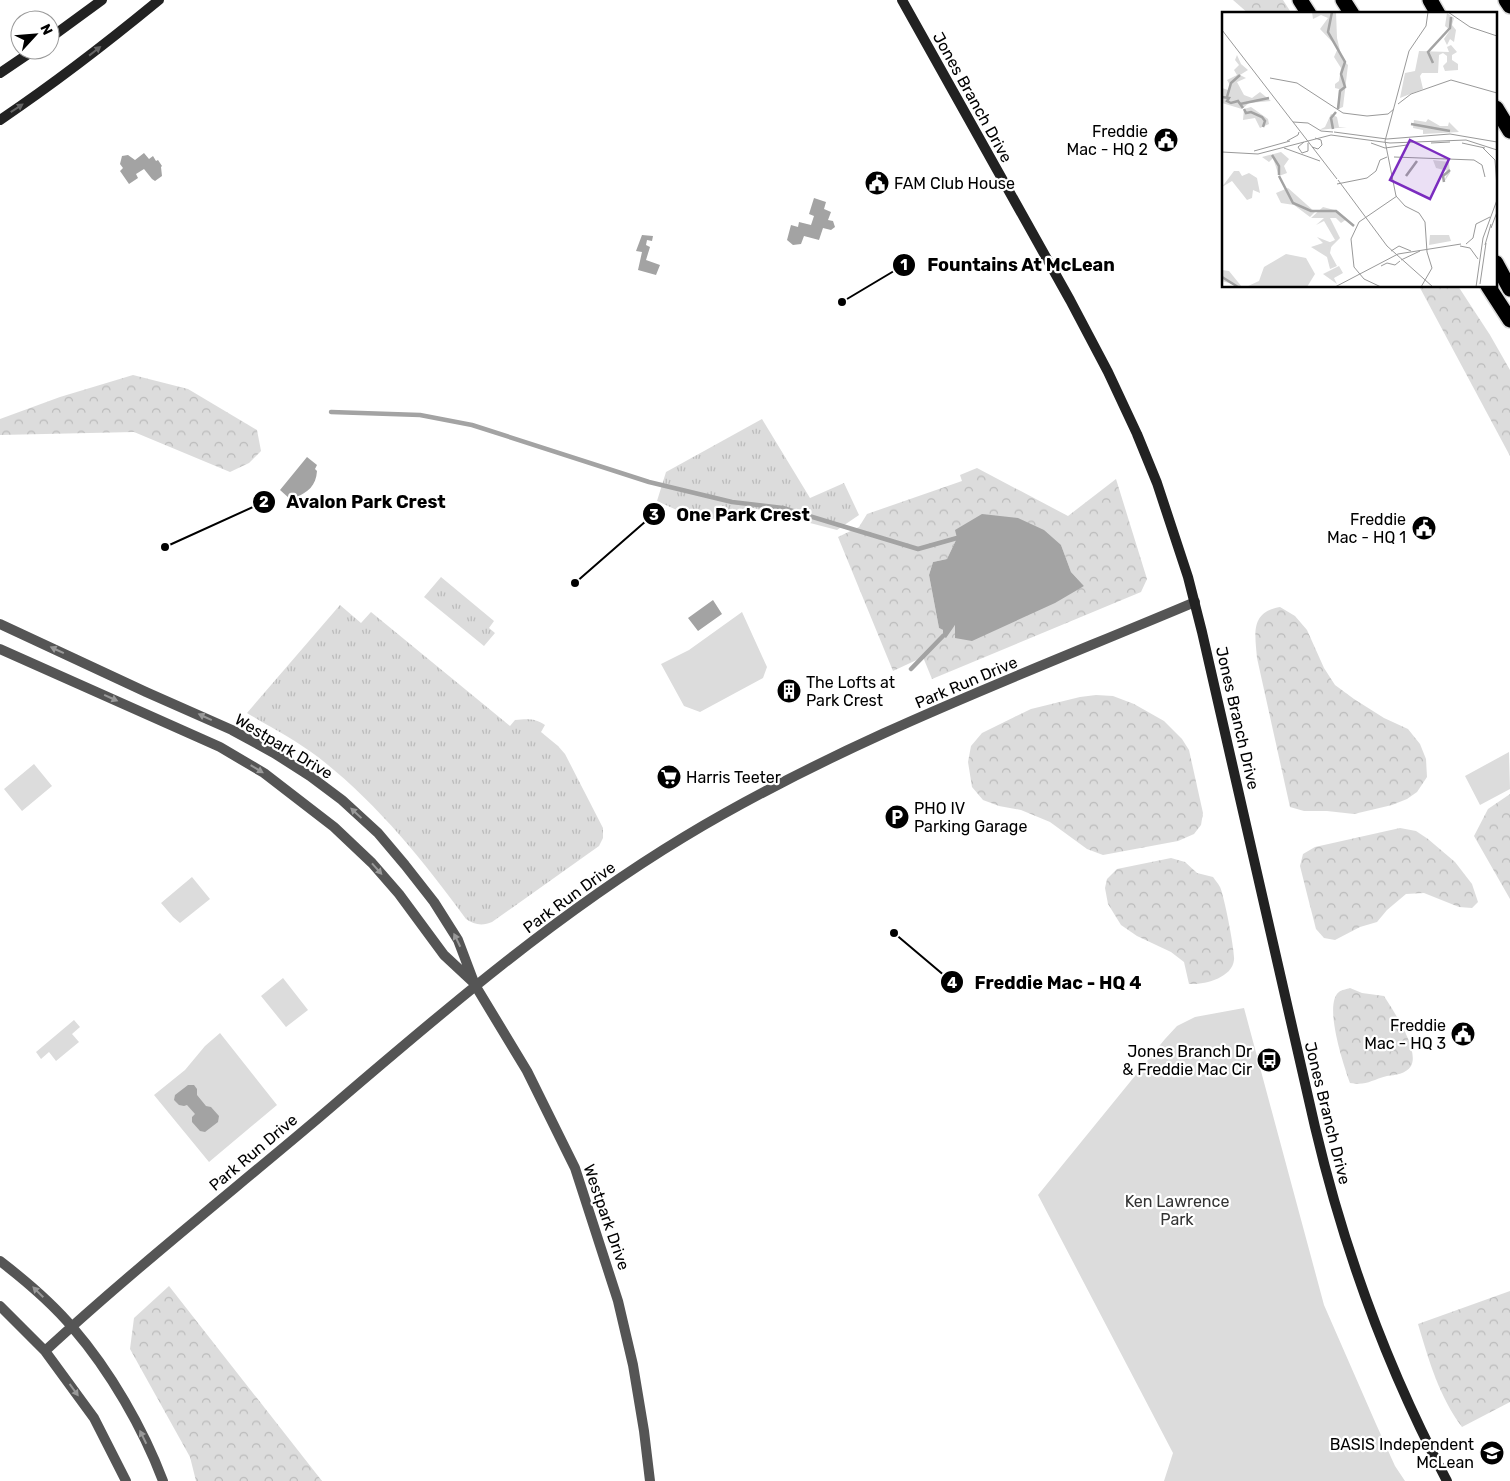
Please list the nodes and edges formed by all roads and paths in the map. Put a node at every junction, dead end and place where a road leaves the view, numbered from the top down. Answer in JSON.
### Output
{"nodes":[{"id":1,"x":102,"y":0,"type":"edge"},
{"id":2,"x":159,"y":0,"type":"edge"},
{"id":3,"x":902,"y":0,"type":"edge"},
{"id":4,"x":1300,"y":0,"type":"edge"},
{"id":5,"x":1343,"y":0,"type":"edge"},
{"id":6,"x":1430,"y":0,"type":"edge"},
{"id":7,"x":1506,"y":0,"type":"edge"},
{"id":8,"x":1510,"y":6,"type":"edge"},
{"id":9,"x":1308,"y":12,"type":"edge"},
{"id":10,"x":1351,"y":12,"type":"edge"},
{"id":11,"x":1437,"y":12,"type":"edge"},
{"id":12,"x":60,"y":31,"type":"edge"},
{"id":13,"x":19,"y":60,"type":"edge"},
{"id":14,"x":0,"y":73,"type":"edge"},
{"id":15,"x":1498,"y":111,"type":"edge"},
{"id":16,"x":0,"y":120,"type":"edge"},
{"id":17,"x":1510,"y":131,"type":"edge"},
{"id":18,"x":1498,"y":267,"type":"edge"},
{"id":19,"x":1489,"y":288,"type":"edge"},
{"id":20,"x":1510,"y":289,"type":"edge"},
{"id":21,"x":1510,"y":320,"type":"edge"},
{"id":22,"x":1195,"y":602,"type":"junction"},
{"id":23,"x":0,"y":624,"type":"edge"},
{"id":24,"x":0,"y":649,"type":"edge"},
{"id":25,"x":475,"y":985,"type":"junction"},
{"id":26,"x":0,"y":1261,"type":"edge"},
{"id":27,"x":0,"y":1306,"type":"edge"},
{"id":28,"x":72,"y":1326,"type":"junction"},
{"id":29,"x":45,"y":1351,"type":"junction"},
{"id":30,"x":126,"y":1481,"type":"edge"},
{"id":31,"x":163,"y":1481,"type":"edge"},
{"id":32,"x":650,"y":1481,"type":"edge"},
{"id":33,"x":1447,"y":1481,"type":"edge"}],
"edges":[{"from":1,"to":12,"type":"main road"},
{"from":16,"to":2,"type":"main road","one_way":true},
{"from":3,"to":22,"type":"main road","name":"Jones Branch Drive"},
{"from":4,"to":9,"type":"highway"},
{"from":5,"to":10,"type":"highway"},
{"from":6,"to":11,"type":"highway"},
{"from":7,"to":8,"type":"highway"},
{"from":13,"to":14,"type":"main road"},
{"from":15,"to":17,"type":"highway"},
{"from":18,"to":20,"type":"highway"},
{"from":19,"to":21,"type":"highway"},
{"from":22,"to":25,"type":"street","name":"Park Run Drive"},
{"from":22,"to":33,"type":"main road","name":"Jones Branch Drive"},
{"from":25,"to":23,"type":"street","name":"Westpark Drive","one_way":true},
{"from":24,"to":25,"type":"street","name":"Westpark Drive","one_way":true},
{"from":25,"to":28,"type":"street","name":"Park Run Drive"},
{"from":25,"to":32,"type":"street","name":"Westpark Drive"},
{"from":28,"to":26,"type":"street","one_way":true},
{"from":27,"to":29,"type":"street"},
{"from":28,"to":29,"type":"street","name":"Park Run Drive"},
{"from":31,"to":28,"type":"street","one_way":true},
{"from":29,"to":30,"type":"street","one_way":true}]}
